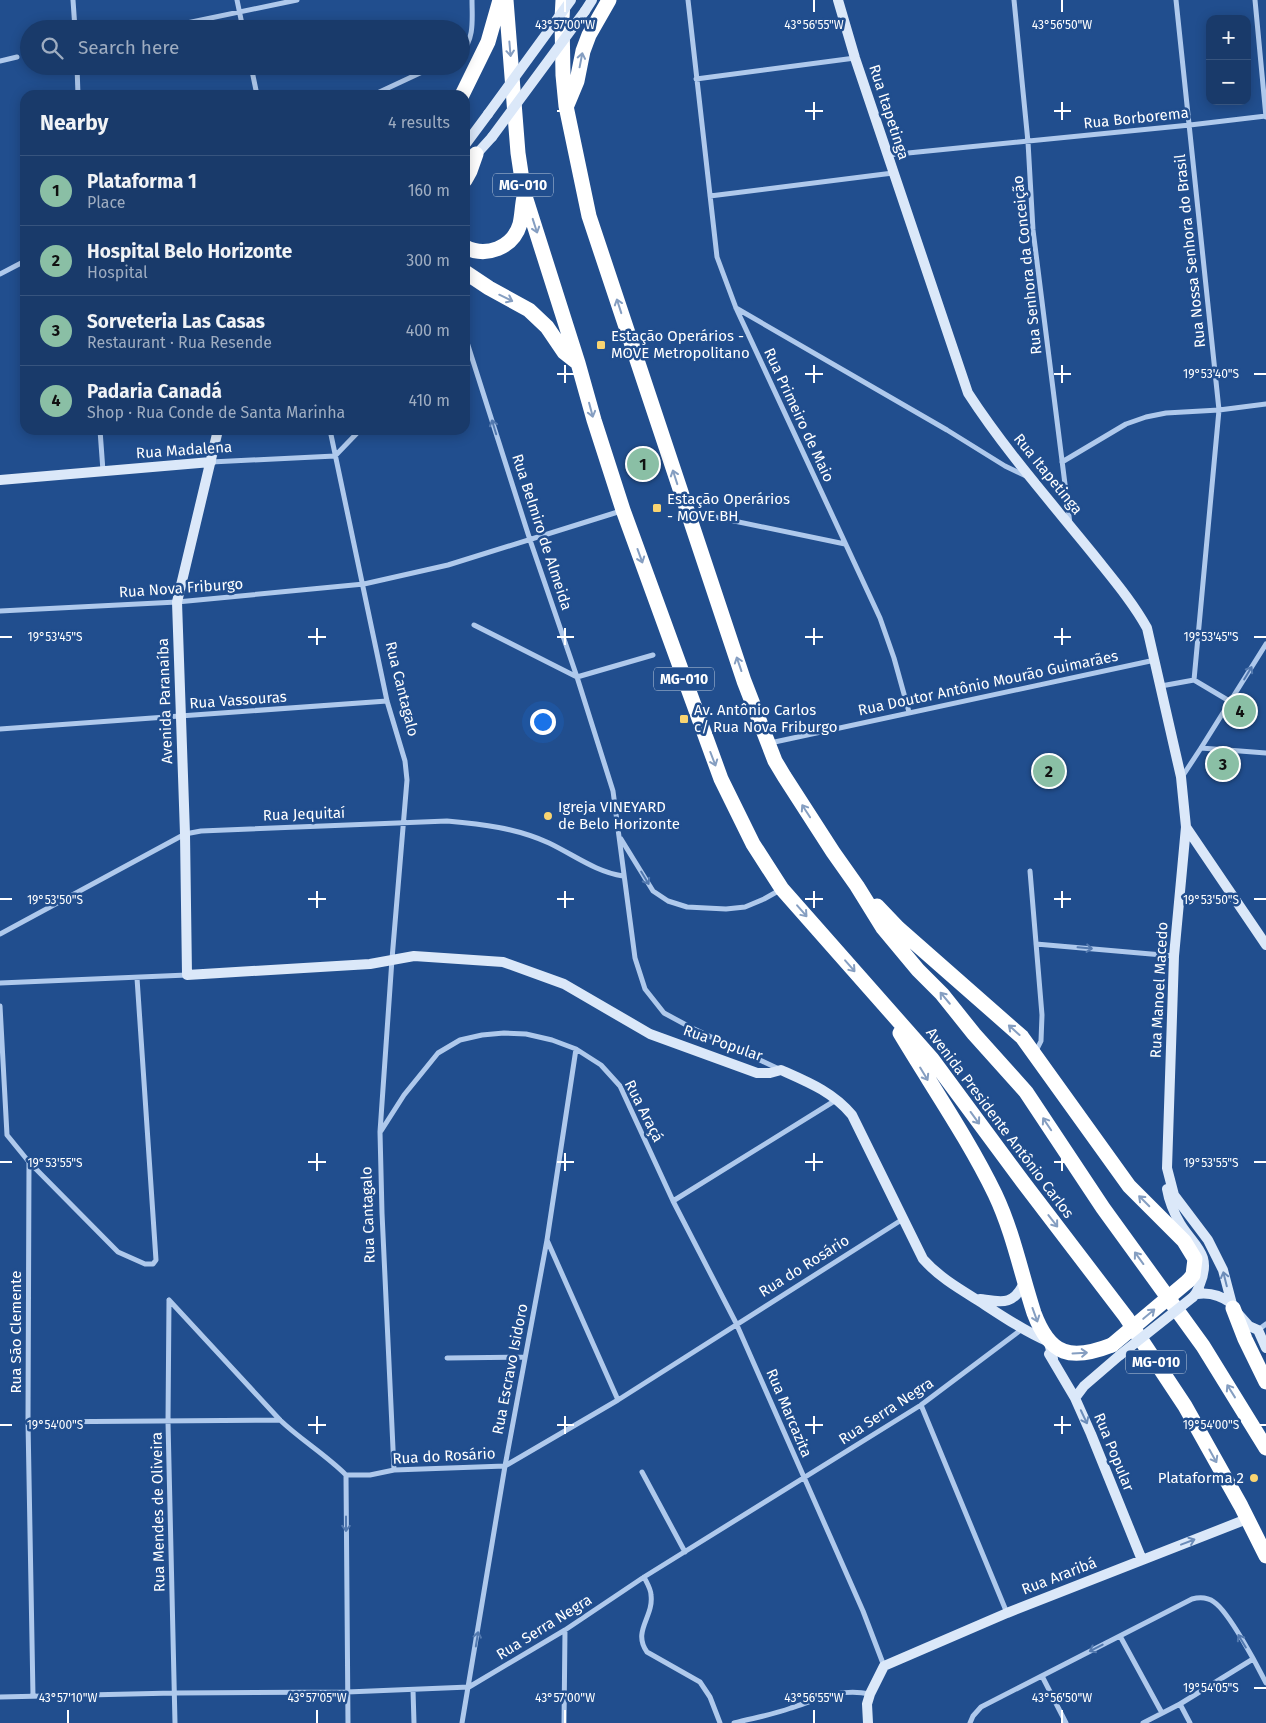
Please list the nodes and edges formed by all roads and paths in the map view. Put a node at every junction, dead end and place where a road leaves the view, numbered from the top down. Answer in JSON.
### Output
{"nodes":[{"id":1,"x":73,"y":0,"type":"edge"},
{"id":2,"x":237,"y":0,"type":"edge"},
{"id":3,"x":297,"y":0,"type":"edge"},
{"id":4,"x":472,"y":0,"type":"edge"},
{"id":5,"x":500,"y":0,"type":"edge"},
{"id":6,"x":506,"y":0,"type":"edge"},
{"id":7,"x":563,"y":0,"type":"edge"},
{"id":8,"x":571,"y":0,"type":"edge"},
{"id":9,"x":592,"y":0,"type":"edge"},
{"id":10,"x":609,"y":0,"type":"edge"},
{"id":11,"x":688,"y":0,"type":"edge"},
{"id":12,"x":838,"y":0,"type":"edge"},
{"id":13,"x":1014,"y":0,"type":"edge"},
{"id":14,"x":1176,"y":0,"type":"edge"},
{"id":15,"x":1255,"y":0,"type":"edge"},
{"id":16,"x":239,"y":12,"type":"junction"},
{"id":17,"x":74,"y":20,"type":"edge"},
{"id":18,"x":201,"y":20,"type":"edge"},
{"id":19,"x":241,"y":20,"type":"edge"},
{"id":20,"x":470,"y":39,"type":"edge"},
{"id":21,"x":17,"y":57,"type":"dead end"},
{"id":22,"x":855,"y":58,"type":"junction"},
{"id":23,"x":0,"y":61,"type":"edge"},
{"id":24,"x":77,"y":75,"type":"edge"},
{"id":25,"x":253,"y":75,"type":"edge"},
{"id":26,"x":415,"y":75,"type":"edge"},
{"id":27,"x":696,"y":79,"type":"junction"},
{"id":28,"x":78,"y":90,"type":"edge"},
{"id":29,"x":256,"y":90,"type":"edge"},
{"id":30,"x":383,"y":90,"type":"edge"},
{"id":31,"x":464,"y":90,"type":"edge"},
{"id":32,"x":566,"y":106,"type":"junction"},
{"id":33,"x":1266,"y":116,"type":"edge"},
{"id":34,"x":1190,"y":125,"type":"junction"},
{"id":35,"x":1028,"y":142,"type":"junction"},
{"id":36,"x":470,"y":150,"type":"edge"},
{"id":37,"x":888,"y":156,"type":"junction"},
{"id":38,"x":470,"y":171,"type":"edge"},
{"id":39,"x":893,"y":173,"type":"junction"},
{"id":40,"x":524,"y":193,"type":"junction"},
{"id":41,"x":710,"y":196,"type":"junction"},
{"id":42,"x":470,"y":249,"type":"edge"},
{"id":43,"x":20,"y":264,"type":"edge"},
{"id":44,"x":0,"y":274,"type":"edge"},
{"id":45,"x":470,"y":275,"type":"edge"},
{"id":46,"x":736,"y":308,"type":"junction"},
{"id":47,"x":470,"y":352,"type":"edge"},
{"id":48,"x":578,"y":363,"type":"junction"},
{"id":49,"x":1266,"y":404,"type":"edge"},
{"id":50,"x":1219,"y":410,"type":"junction"},
{"id":51,"x":100,"y":435,"type":"edge"},
{"id":52,"x":217,"y":435,"type":"edge"},
{"id":53,"x":331,"y":435,"type":"edge"},
{"id":54,"x":355,"y":435,"type":"edge"},
{"id":55,"x":335,"y":456,"type":"junction"},
{"id":56,"x":211,"y":462,"type":"junction"},
{"id":57,"x":1062,"y":462,"type":"junction"},
{"id":58,"x":103,"y":472,"type":"junction"},
{"id":59,"x":1029,"y":477,"type":"junction"},
{"id":60,"x":0,"y":480,"type":"edge"},
{"id":61,"x":624,"y":510,"type":"junction"},
{"id":62,"x":689,"y":520,"type":"junction"},
{"id":63,"x":1070,"y":526,"type":"junction"},
{"id":64,"x":530,"y":540,"type":"junction"},
{"id":65,"x":845,"y":544,"type":"junction"},
{"id":66,"x":364,"y":584,"type":"junction"},
{"id":67,"x":177,"y":602,"type":"junction"},
{"id":68,"x":0,"y":612,"type":"edge"},
{"id":69,"x":474,"y":625,"type":"dead end"},
{"id":70,"x":1266,"y":644,"type":"edge"},
{"id":71,"x":653,"y":655,"type":"dead end"},
{"id":72,"x":1155,"y":660,"type":"junction"},
{"id":73,"x":577,"y":677,"type":"junction"},
{"id":74,"x":1194,"y":680,"type":"junction"},
{"id":75,"x":1160,"y":686,"type":"junction"},
{"id":76,"x":387,"y":701,"type":"junction"},
{"id":77,"x":1231,"y":702,"type":"junction"},
{"id":78,"x":909,"y":712,"type":"junction"},
{"id":79,"x":181,"y":717,"type":"junction"},
{"id":80,"x":0,"y":730,"type":"edge"},
{"id":81,"x":767,"y":744,"type":"junction"},
{"id":82,"x":1201,"y":748,"type":"junction"},
{"id":83,"x":1266,"y":753,"type":"edge"},
{"id":84,"x":1181,"y":777,"type":"junction"},
{"id":85,"x":403,"y":823,"type":"junction"},
{"id":86,"x":1186,"y":827,"type":"junction"},
{"id":87,"x":185,"y":834,"type":"junction"},
{"id":88,"x":620,"y":836,"type":"junction"},
{"id":89,"x":1030,"y":871,"type":"dead end"},
{"id":90,"x":624,"y":876,"type":"junction"},
{"id":91,"x":857,"y":886,"type":"junction"},
{"id":92,"x":782,"y":889,"type":"junction"},
{"id":93,"x":0,"y":934,"type":"edge"},
{"id":94,"x":1036,"y":944,"type":"junction"},
{"id":95,"x":1266,"y":945,"type":"edge"},
{"id":96,"x":1174,"y":956,"type":"junction"},
{"id":97,"x":392,"y":959,"type":"junction"},
{"id":98,"x":187,"y":975,"type":"junction"},
{"id":99,"x":137,"y":978,"type":"junction"},
{"id":100,"x":0,"y":983,"type":"edge"},
{"id":101,"x":881,"y":1002,"type":"junction"},
{"id":102,"x":0,"y":1006,"type":"edge"},
{"id":103,"x":576,"y":1049,"type":"junction"},
{"id":104,"x":1034,"y":1053,"type":"junction"},
{"id":105,"x":781,"y":1070,"type":"junction"},
{"id":106,"x":837,"y":1099,"type":"junction"},
{"id":107,"x":1169,"y":1124,"type":"junction"},
{"id":108,"x":380,"y":1132,"type":"junction"},
{"id":109,"x":7,"y":1134,"type":"junction"},
{"id":110,"x":0,"y":1136,"type":"edge"},
{"id":111,"x":29,"y":1162,"type":"junction"},
{"id":112,"x":673,"y":1201,"type":"junction"},
{"id":113,"x":903,"y":1219,"type":"junction"},
{"id":114,"x":547,"y":1240,"type":"junction"},
{"id":115,"x":1024,"y":1283,"type":"junction"},
{"id":116,"x":1193,"y":1291,"type":"junction"},
{"id":117,"x":975,"y":1298,"type":"junction"},
{"id":118,"x":1232,"y":1305,"type":"junction"},
{"id":119,"x":736,"y":1323,"type":"junction"},
{"id":120,"x":1262,"y":1327,"type":"edge"},
{"id":121,"x":1023,"y":1329,"type":"junction"},
{"id":122,"x":1034,"y":1335,"type":"junction"},
{"id":123,"x":1049,"y":1342,"type":"junction"},
{"id":124,"x":1266,"y":1348,"type":"edge"},
{"id":125,"x":1116,"y":1350,"type":"junction"},
{"id":126,"x":525,"y":1357,"type":"junction"},
{"id":127,"x":447,"y":1358,"type":"dead end"},
{"id":128,"x":1053,"y":1358,"type":"junction"},
{"id":129,"x":1266,"y":1382,"type":"edge"},
{"id":130,"x":1075,"y":1398,"type":"junction"},
{"id":131,"x":618,"y":1400,"type":"junction"},
{"id":132,"x":921,"y":1405,"type":"junction"},
{"id":133,"x":280,"y":1420,"type":"junction"},
{"id":134,"x":28,"y":1422,"type":"junction"},
{"id":135,"x":168,"y":1422,"type":"junction"},
{"id":136,"x":1266,"y":1448,"type":"edge"},
{"id":137,"x":505,"y":1466,"type":"junction"},
{"id":138,"x":394,"y":1470,"type":"junction"},
{"id":139,"x":642,"y":1472,"type":"dead end"},
{"id":140,"x":346,"y":1475,"type":"junction"},
{"id":141,"x":804,"y":1478,"type":"junction"},
{"id":142,"x":1247,"y":1519,"type":"junction"},
{"id":143,"x":685,"y":1552,"type":"junction"},
{"id":144,"x":1266,"y":1556,"type":"edge"},
{"id":145,"x":1142,"y":1560,"type":"junction"},
{"id":146,"x":644,"y":1577,"type":"junction"},
{"id":147,"x":1007,"y":1613,"type":"junction"},
{"id":148,"x":565,"y":1630,"type":"junction"},
{"id":149,"x":1120,"y":1636,"type":"junction"},
{"id":150,"x":1253,"y":1659,"type":"junction"},
{"id":151,"x":884,"y":1666,"type":"junction"},
{"id":152,"x":1042,"y":1676,"type":"junction"},
{"id":153,"x":1266,"y":1683,"type":"edge"},
{"id":154,"x":469,"y":1687,"type":"junction"},
{"id":155,"x":413,"y":1690,"type":"junction"},
{"id":156,"x":347,"y":1692,"type":"junction"},
{"id":157,"x":174,"y":1693,"type":"junction"},
{"id":158,"x":870,"y":1694,"type":"junction"},
{"id":159,"x":33,"y":1696,"type":"junction"},
{"id":160,"x":0,"y":1697,"type":"edge"},
{"id":161,"x":1180,"y":1704,"type":"junction"},
{"id":162,"x":1162,"y":1714,"type":"junction"},
{"id":163,"x":175,"y":1723,"type":"edge"},
{"id":164,"x":348,"y":1723,"type":"edge"},
{"id":165,"x":414,"y":1723,"type":"edge"},
{"id":166,"x":462,"y":1723,"type":"edge"},
{"id":167,"x":564,"y":1723,"type":"edge"},
{"id":168,"x":720,"y":1723,"type":"edge"},
{"id":169,"x":734,"y":1723,"type":"edge"},
{"id":170,"x":868,"y":1723,"type":"edge"},
{"id":171,"x":970,"y":1723,"type":"edge"},
{"id":172,"x":1066,"y":1723,"type":"edge"},
{"id":173,"x":1143,"y":1723,"type":"edge"},
{"id":174,"x":1190,"y":1723,"type":"edge"}],
"edges":[{"from":1,"to":17,"type":"street"},
{"from":2,"to":16,"type":"street"},
{"from":3,"to":16,"type":"street"},
{"from":4,"to":20,"type":"street"},
{"from":5,"to":31,"type":"highway"},
{"from":6,"to":40,"type":"highway","name":"Avenida Presidente Antônio Carlos","number":"MG-010","one_way":true},
{"from":7,"to":32,"type":"highway","name":"Avenida Presidente Antônio Carlos","number":"MG-010"},
{"from":8,"to":36,"type":"street","bridge":true},
{"from":9,"to":36,"type":"street","bridge":true},
{"from":32,"to":10,"type":"highway","one_way":true},
{"from":11,"to":27,"type":"street","name":"Rua Primeiro de Maio"},
{"from":12,"to":22,"type":"street","name":"Rua Itapetinga"},
{"from":13,"to":35,"type":"street","name":"Rua Senhora da Conceição"},
{"from":14,"to":34,"type":"street","name":"Rua Nossa Senhora do Brasil"},
{"from":15,"to":33,"type":"street"},
{"from":16,"to":18,"type":"street"},
{"from":16,"to":19,"type":"street"},
{"from":21,"to":23,"type":"street"},
{"from":22,"to":27,"type":"street"},
{"from":22,"to":37,"type":"street","name":"Rua Itapetinga"},
{"from":24,"to":28,"type":"street"},
{"from":25,"to":29,"type":"street"},
{"from":26,"to":30,"type":"street"},
{"from":27,"to":41,"type":"street","name":"Rua Primeiro de Maio"},
{"from":62,"to":32,"type":"highway","name":"Avenida Presidente Antônio Carlos","number":"MG-010","one_way":true},
{"from":33,"to":34,"type":"street","name":"Rua Borborema"},
{"from":34,"to":35,"type":"street","name":"Rua Borborema"},
{"from":34,"to":50,"type":"street","name":"Rua Nossa Senhora do Brasil"},
{"from":35,"to":37,"type":"street","name":"Rua Borborema"},
{"from":35,"to":57,"type":"street","name":"Rua Senhora da Conceição"},
{"from":36,"to":38,"type":"highway"},
{"from":37,"to":39,"type":"street","name":"Rua Itapetinga"},
{"from":39,"to":41,"type":"street"},
{"from":39,"to":59,"type":"street","name":"Rua Itapetinga"},
{"from":40,"to":42,"type":"highway"},
{"from":40,"to":48,"type":"highway","name":"Avenida Presidente Antônio Carlos","number":"MG-010","one_way":true},
{"from":41,"to":46,"type":"street","name":"Rua Primeiro de Maio"},
{"from":43,"to":44,"type":"street"},
{"from":45,"to":48,"type":"highway","one_way":true},
{"from":46,"to":59,"type":"street"},
{"from":46,"to":65,"type":"street","name":"Rua Primeiro de Maio"},
{"from":64,"to":47,"type":"street","name":"Rua Belmiro de Almeida","one_way":true},
{"from":48,"to":61,"type":"highway","name":"Avenida Presidente Antônio Carlos","number":"MG-010","one_way":true},
{"from":49,"to":50,"type":"street"},
{"from":50,"to":57,"type":"street"},
{"from":50,"to":74,"type":"street","name":"Rua Nossa Senhora do Brasil"},
{"from":51,"to":58,"type":"street"},
{"from":52,"to":56,"type":"street","name":"Avenida Paranaíba"},
{"from":53,"to":55,"type":"street","name":"Rua Cantagalo"},
{"from":54,"to":55,"type":"street"},
{"from":55,"to":56,"type":"street","name":"Rua Madalena"},
{"from":55,"to":66,"type":"street","name":"Rua Cantagalo"},
{"from":56,"to":58,"type":"street","name":"Rua Madalena"},
{"from":56,"to":67,"type":"street","name":"Avenida Paranaíba"},
{"from":57,"to":63,"type":"street","name":"Rua Senhora da Conceição"},
{"from":58,"to":60,"type":"street","name":"Rua Madalena"},
{"from":59,"to":63,"type":"street","name":"Rua Itapetinga"},
{"from":61,"to":64,"type":"street","name":"Rua Nova Friburgo"},
{"from":61,"to":92,"type":"highway","name":"Avenida Presidente Antônio Carlos","number":"MG-010","one_way":true},
{"from":62,"to":65,"type":"street"},
{"from":81,"to":62,"type":"highway","name":"Avenida Presidente Antônio Carlos","number":"MG-010","one_way":true},
{"from":63,"to":72,"type":"street","name":"Rua Itapetinga"},
{"from":64,"to":66,"type":"street","name":"Rua Nova Friburgo"},
{"from":64,"to":73,"type":"street","name":"Rua Belmiro de Almeida"},
{"from":65,"to":78,"type":"street","name":"Rua Primeiro de Maio"},
{"from":66,"to":67,"type":"street","name":"Rua Nova Friburgo"},
{"from":66,"to":76,"type":"street","name":"Rua Cantagalo"},
{"from":67,"to":68,"type":"street","name":"Rua Nova Friburgo"},
{"from":67,"to":79,"type":"street","name":"Avenida Paranaíba"},
{"from":69,"to":73,"type":"street"},
{"from":77,"to":70,"type":"street","one_way":true},
{"from":71,"to":73,"type":"street"},
{"from":72,"to":75,"type":"street","name":"Rua Itapetinga"},
{"from":72,"to":78,"type":"street","name":"Rua Doutor Antônio Mourão Guimarães"},
{"from":73,"to":88,"type":"street","name":"Rua Belmiro de Almeida"},
{"from":74,"to":75,"type":"street"},
{"from":74,"to":77,"type":"street"},
{"from":75,"to":84,"type":"street","name":"Rua Itapetinga"},
{"from":76,"to":79,"type":"street","name":"Rua Vassouras"},
{"from":76,"to":85,"type":"street","name":"Rua Cantagalo"},
{"from":77,"to":82,"type":"street"},
{"from":78,"to":81,"type":"street","name":"Rua Doutor Antônio Mourão Guimarães"},
{"from":79,"to":80,"type":"street","name":"Rua Vassouras"},
{"from":79,"to":87,"type":"street","name":"Avenida Paranaíba"},
{"from":91,"to":81,"type":"highway","name":"Avenida Presidente Antônio Carlos","number":"MG-010","one_way":true},
{"from":82,"to":83,"type":"street"},
{"from":82,"to":84,"type":"street"},
{"from":84,"to":86,"type":"street","name":"Rua Itapetinga"},
{"from":85,"to":87,"type":"street","name":"Rua Jequitaí"},
{"from":85,"to":90,"type":"street","name":"Rua Jequitaí"},
{"from":85,"to":97,"type":"street","name":"Rua Cantagalo"},
{"from":86,"to":95,"type":"street","name":"Rua Itapetinga"},
{"from":86,"to":96,"type":"street","name":"Rua Manoel Macedo"},
{"from":87,"to":93,"type":"street","name":"Rua Jequitaí"},
{"from":87,"to":98,"type":"street","name":"Avenida Paranaíba"},
{"from":88,"to":90,"type":"street","name":"Rua Belmiro de Almeida"},
{"from":88,"to":92,"type":"street","one_way":true},
{"from":89,"to":94,"type":"street"},
{"from":90,"to":105,"type":"street","name":"Rua Belmiro de Almeida"},
{"from":104,"to":91,"type":"highway","one_way":true},
{"from":136,"to":91,"type":"highway","name":"Avenida Presidente Antônio Carlos","number":"MG-010","one_way":true},
{"from":92,"to":101,"type":"highway","name":"Avenida Presidente Antônio Carlos","number":"MG-010","one_way":true},
{"from":94,"to":96,"type":"street","one_way":true},
{"from":94,"to":104,"type":"street"},
{"from":96,"to":107,"type":"street","name":"Rua Manoel Macedo"},
{"from":97,"to":98,"type":"street"},
{"from":97,"to":105,"type":"street","name":"Rua Popular"},
{"from":97,"to":108,"type":"street","name":"Rua Cantagalo"},
{"from":98,"to":99,"type":"street"},
{"from":99,"to":100,"type":"street"},
{"from":99,"to":111,"type":"street"},
{"from":101,"to":115,"type":"highway","one_way":true},
{"from":101,"to":142,"type":"highway","name":"Avenida Presidente Antônio Carlos","number":"MG-010","one_way":true},
{"from":102,"to":109,"type":"street"},
{"from":103,"to":108,"type":"street","name":"Rua Araçá"},
{"from":103,"to":112,"type":"street","name":"Rua Araçá"},
{"from":103,"to":114,"type":"street","name":"Rua Escravo Isidoro"},
{"from":116,"to":104,"type":"highway","one_way":true},
{"from":105,"to":106,"type":"street","name":"Rua Popular"},
{"from":106,"to":112,"type":"street"},
{"from":106,"to":113,"type":"street","name":"Rua Popular"},
{"from":107,"to":116,"type":"street","name":"Rua Manoel Macedo"},
{"from":118,"to":107,"type":"street","name":"Rua Manoel Macedo","one_way":true},
{"from":108,"to":138,"type":"street","name":"Rua Cantagalo"},
{"from":109,"to":110,"type":"street"},
{"from":109,"to":111,"type":"street"},
{"from":111,"to":134,"type":"street","name":"Rua São Clemente"},
{"from":112,"to":119,"type":"street","name":"Rua Marcazita"},
{"from":113,"to":117,"type":"street","name":"Rua Popular"},
{"from":113,"to":119,"type":"street","name":"Rua do Rosário"},
{"from":114,"to":126,"type":"street","name":"Rua Escravo Isidoro"},
{"from":114,"to":131,"type":"street"},
{"from":115,"to":117,"type":"street","name":"Rua Popular"},
{"from":115,"to":123,"type":"highway","one_way":true},
{"from":116,"to":118,"type":"street"},
{"from":116,"to":125,"type":"highway","bridge":true},
{"from":117,"to":121,"type":"street","name":"Rua Popular"},
{"from":118,"to":120,"type":"street","name":"Rua Manoel Macedo"},
{"from":118,"to":129,"type":"highway"},
{"from":119,"to":131,"type":"street","name":"Rua do Rosário"},
{"from":119,"to":141,"type":"street","name":"Rua Marcazita"},
{"from":120,"to":124,"type":"street","name":"Rua Manoel Macedo"},
{"from":121,"to":122,"type":"street","name":"Rua Popular"},
{"from":121,"to":132,"type":"street","name":"Rua Serra Negra"},
{"from":122,"to":123,"type":"street","name":"Rua Popular"},
{"from":122,"to":128,"type":"street","name":"Rua Popular"},
{"from":123,"to":125,"type":"highway","one_way":true},
{"from":123,"to":128,"type":"street","name":"Rua Popular"},
{"from":125,"to":130,"type":"street"},
{"from":126,"to":127,"type":"street"},
{"from":126,"to":137,"type":"street","name":"Rua Escravo Isidoro"},
{"from":128,"to":130,"type":"street","name":"Rua Popular"},
{"from":130,"to":145,"type":"street","name":"Rua Popular","one_way":true},
{"from":131,"to":137,"type":"street","name":"Rua do Rosário"},
{"from":132,"to":141,"type":"street","name":"Rua Serra Negra"},
{"from":132,"to":147,"type":"street"},
{"from":133,"to":135,"type":"street"},
{"from":133,"to":135,"type":"street","name":"Rua Mendes de Oliveira"},
{"from":133,"to":140,"type":"street"},
{"from":134,"to":135,"type":"street"},
{"from":134,"to":159,"type":"street","name":"Rua São Clemente"},
{"from":135,"to":157,"type":"street","name":"Rua Mendes de Oliveira"},
{"from":137,"to":138,"type":"street","name":"Rua do Rosário"},
{"from":154,"to":137,"type":"street","name":"Rua Escravo Isidoro","one_way":true},
{"from":138,"to":140,"type":"street","name":"Rua do Rosário"},
{"from":139,"to":143,"type":"street"},
{"from":140,"to":156,"type":"street","one_way":true},
{"from":141,"to":143,"type":"street","name":"Rua Serra Negra"},
{"from":141,"to":151,"type":"street","name":"Rua Marcazita"},
{"from":142,"to":144,"type":"highway","name":"Avenida Presidente Antônio Carlos","number":"MG-010"},
{"from":145,"to":142,"type":"street","name":"Rua Araribá","one_way":true},
{"from":143,"to":146,"type":"street","name":"Rua Serra Negra"},
{"from":145,"to":147,"type":"street","name":"Rua Araribá"},
{"from":146,"to":148,"type":"street","name":"Rua Serra Negra"},
{"from":146,"to":168,"type":"street"},
{"from":147,"to":151,"type":"street","name":"Rua Araribá"},
{"from":148,"to":154,"type":"street","name":"Rua Serra Negra"},
{"from":148,"to":167,"type":"street"},
{"from":150,"to":149,"type":"street","one_way":true},
{"from":149,"to":152,"type":"street","one_way":true},
{"from":149,"to":162,"type":"street"},
{"from":150,"to":153,"type":"street"},
{"from":150,"to":161,"type":"street"},
{"from":151,"to":158,"type":"street"},
{"from":152,"to":171,"type":"street"},
{"from":152,"to":172,"type":"street"},
{"from":154,"to":155,"type":"street","name":"Rua Serra Negra"},
{"from":154,"to":166,"type":"street","name":"Rua Escravo Isidoro"},
{"from":155,"to":156,"type":"street","name":"Rua Serra Negra"},
{"from":155,"to":165,"type":"street"},
{"from":156,"to":157,"type":"street","name":"Rua Serra Negra"},
{"from":156,"to":164,"type":"street"},
{"from":157,"to":159,"type":"street","name":"Rua Serra Negra"},
{"from":157,"to":163,"type":"street","name":"Rua Mendes de Oliveira"},
{"from":158,"to":169,"type":"street"},
{"from":158,"to":170,"type":"street"},
{"from":159,"to":160,"type":"street","name":"Rua Serra Negra"},
{"from":161,"to":162,"type":"street"},
{"from":161,"to":174,"type":"street"},
{"from":162,"to":173,"type":"street"}]}
